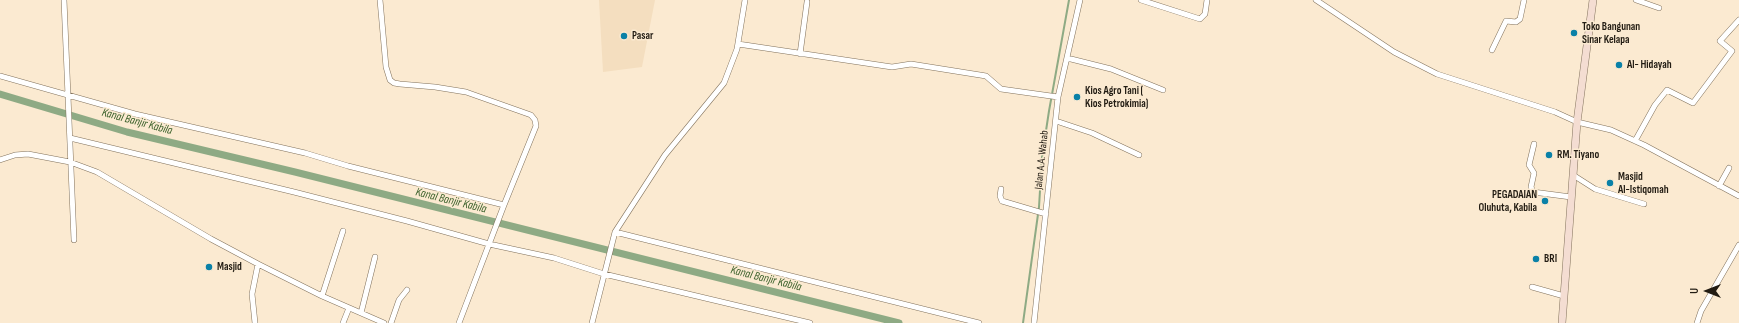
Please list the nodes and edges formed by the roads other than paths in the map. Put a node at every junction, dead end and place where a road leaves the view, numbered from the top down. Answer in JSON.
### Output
{"nodes":[{"id":1,"x":64,"y":0,"type":"edge"},
{"id":2,"x":380,"y":0,"type":"edge"},
{"id":3,"x":746,"y":0,"type":"edge"},
{"id":4,"x":1080,"y":0,"type":"edge"},
{"id":5,"x":1141,"y":0,"type":"edge"},
{"id":6,"x":1207,"y":0,"type":"edge"},
{"id":7,"x":1316,"y":0,"type":"edge"},
{"id":8,"x":1524,"y":0,"type":"edge"},
{"id":9,"x":1591,"y":0,"type":"edge"},
{"id":10,"x":1636,"y":0,"type":"edge"},
{"id":11,"x":807,"y":2,"type":"dead end"},
{"id":12,"x":1659,"y":8,"type":"dead end"},
{"id":13,"x":1739,"y":20,"type":"edge"},
{"id":14,"x":738,"y":44,"type":"junction"},
{"id":15,"x":1492,"y":50,"type":"dead end"},
{"id":16,"x":800,"y":54,"type":"junction"},
{"id":17,"x":1067,"y":58,"type":"junction"},
{"id":18,"x":0,"y":76,"type":"edge"},
{"id":19,"x":1162,"y":90,"type":"dead end"},
{"id":20,"x":69,"y":96,"type":"junction"},
{"id":21,"x":1054,"y":96,"type":"junction"},
{"id":22,"x":1056,"y":121,"type":"junction"},
{"id":23,"x":1577,"y":122,"type":"junction"},
{"id":24,"x":70,"y":136,"type":"junction"},
{"id":25,"x":1635,"y":141,"type":"junction"},
{"id":26,"x":1534,"y":144,"type":"dead end"},
{"id":27,"x":1139,"y":155,"type":"dead end"},
{"id":28,"x":0,"y":160,"type":"edge"},
{"id":29,"x":70,"y":162,"type":"junction"},
{"id":30,"x":1729,"y":168,"type":"dead end"},
{"id":31,"x":1573,"y":175,"type":"junction"},
{"id":32,"x":1719,"y":186,"type":"junction"},
{"id":33,"x":1001,"y":189,"type":"dead end"},
{"id":34,"x":1739,"y":196,"type":"edge"},
{"id":35,"x":1571,"y":197,"type":"junction"},
{"id":36,"x":1644,"y":204,"type":"dead end"},
{"id":37,"x":504,"y":205,"type":"junction"},
{"id":38,"x":1043,"y":213,"type":"junction"},
{"id":39,"x":343,"y":231,"type":"dead end"},
{"id":40,"x":615,"y":232,"type":"junction"},
{"id":41,"x":74,"y":240,"type":"dead end"},
{"id":42,"x":489,"y":242,"type":"junction"},
{"id":43,"x":1739,"y":245,"type":"edge"},
{"id":44,"x":375,"y":257,"type":"dead end"},
{"id":45,"x":258,"y":264,"type":"junction"},
{"id":46,"x":604,"y":274,"type":"junction"},
{"id":47,"x":1532,"y":286,"type":"dead end"},
{"id":48,"x":407,"y":290,"type":"dead end"},
{"id":49,"x":322,"y":296,"type":"junction"},
{"id":50,"x":1564,"y":296,"type":"junction"},
{"id":51,"x":349,"y":308,"type":"junction"},
{"id":52,"x":362,"y":313,"type":"junction"},
{"id":53,"x":255,"y":323,"type":"edge"},
{"id":54,"x":343,"y":323,"type":"edge"},
{"id":55,"x":384,"y":323,"type":"edge"},
{"id":56,"x":391,"y":323,"type":"edge"},
{"id":57,"x":459,"y":323,"type":"edge"},
{"id":58,"x":592,"y":323,"type":"edge"},
{"id":59,"x":810,"y":323,"type":"edge"},
{"id":60,"x":979,"y":323,"type":"edge"},
{"id":61,"x":1034,"y":323,"type":"edge"},
{"id":62,"x":1562,"y":323,"type":"edge"},
{"id":63,"x":1697,"y":323,"type":"edge"}],
"edges":[{"from":1,"to":20,"type":"street"},
{"from":2,"to":37,"type":"street"},
{"from":3,"to":14,"type":"street"},
{"from":4,"to":17,"type":"street","name":"Jalan A.A. Wahab"},
{"from":5,"to":6,"type":"street"},
{"from":7,"to":23,"type":"street"},
{"from":8,"to":15,"type":"street"},
{"from":9,"to":23,"type":"main road"},
{"from":10,"to":12,"type":"street"},
{"from":11,"to":16,"type":"street"},
{"from":13,"to":25,"type":"street"},
{"from":14,"to":16,"type":"street"},
{"from":14,"to":40,"type":"street"},
{"from":16,"to":21,"type":"street"},
{"from":17,"to":19,"type":"street"},
{"from":17,"to":21,"type":"street","name":"Jalan A.A. Wahab"},
{"from":18,"to":20,"type":"street"},
{"from":20,"to":24,"type":"street"},
{"from":20,"to":37,"type":"street"},
{"from":21,"to":22,"type":"street","name":"Jalan A.A. Wahab"},
{"from":22,"to":27,"type":"street"},
{"from":22,"to":38,"type":"street","name":"Jalan A.A. Wahab"},
{"from":23,"to":25,"type":"street"},
{"from":23,"to":31,"type":"main road"},
{"from":24,"to":29,"type":"street"},
{"from":24,"to":42,"type":"street"},
{"from":25,"to":32,"type":"street"},
{"from":26,"to":35,"type":"street"},
{"from":28,"to":29,"type":"street"},
{"from":29,"to":41,"type":"street"},
{"from":29,"to":45,"type":"street"},
{"from":30,"to":32,"type":"street"},
{"from":31,"to":35,"type":"main road"},
{"from":31,"to":36,"type":"street"},
{"from":32,"to":34,"type":"street"},
{"from":33,"to":38,"type":"street"},
{"from":35,"to":50,"type":"main road"},
{"from":37,"to":42,"type":"street"},
{"from":38,"to":61,"type":"street","name":"Jalan A.A. Wahab"},
{"from":39,"to":49,"type":"street"},
{"from":40,"to":46,"type":"street"},
{"from":40,"to":60,"type":"street"},
{"from":42,"to":46,"type":"street"},
{"from":42,"to":57,"type":"street"},
{"from":43,"to":63,"type":"street"},
{"from":44,"to":52,"type":"street"},
{"from":45,"to":49,"type":"street"},
{"from":45,"to":53,"type":"street"},
{"from":46,"to":58,"type":"street"},
{"from":46,"to":59,"type":"street"},
{"from":47,"to":50,"type":"street"},
{"from":48,"to":56,"type":"street"},
{"from":49,"to":51,"type":"street"},
{"from":50,"to":62,"type":"main road"},
{"from":51,"to":52,"type":"street"},
{"from":51,"to":54,"type":"street"},
{"from":52,"to":55,"type":"street"}]}
